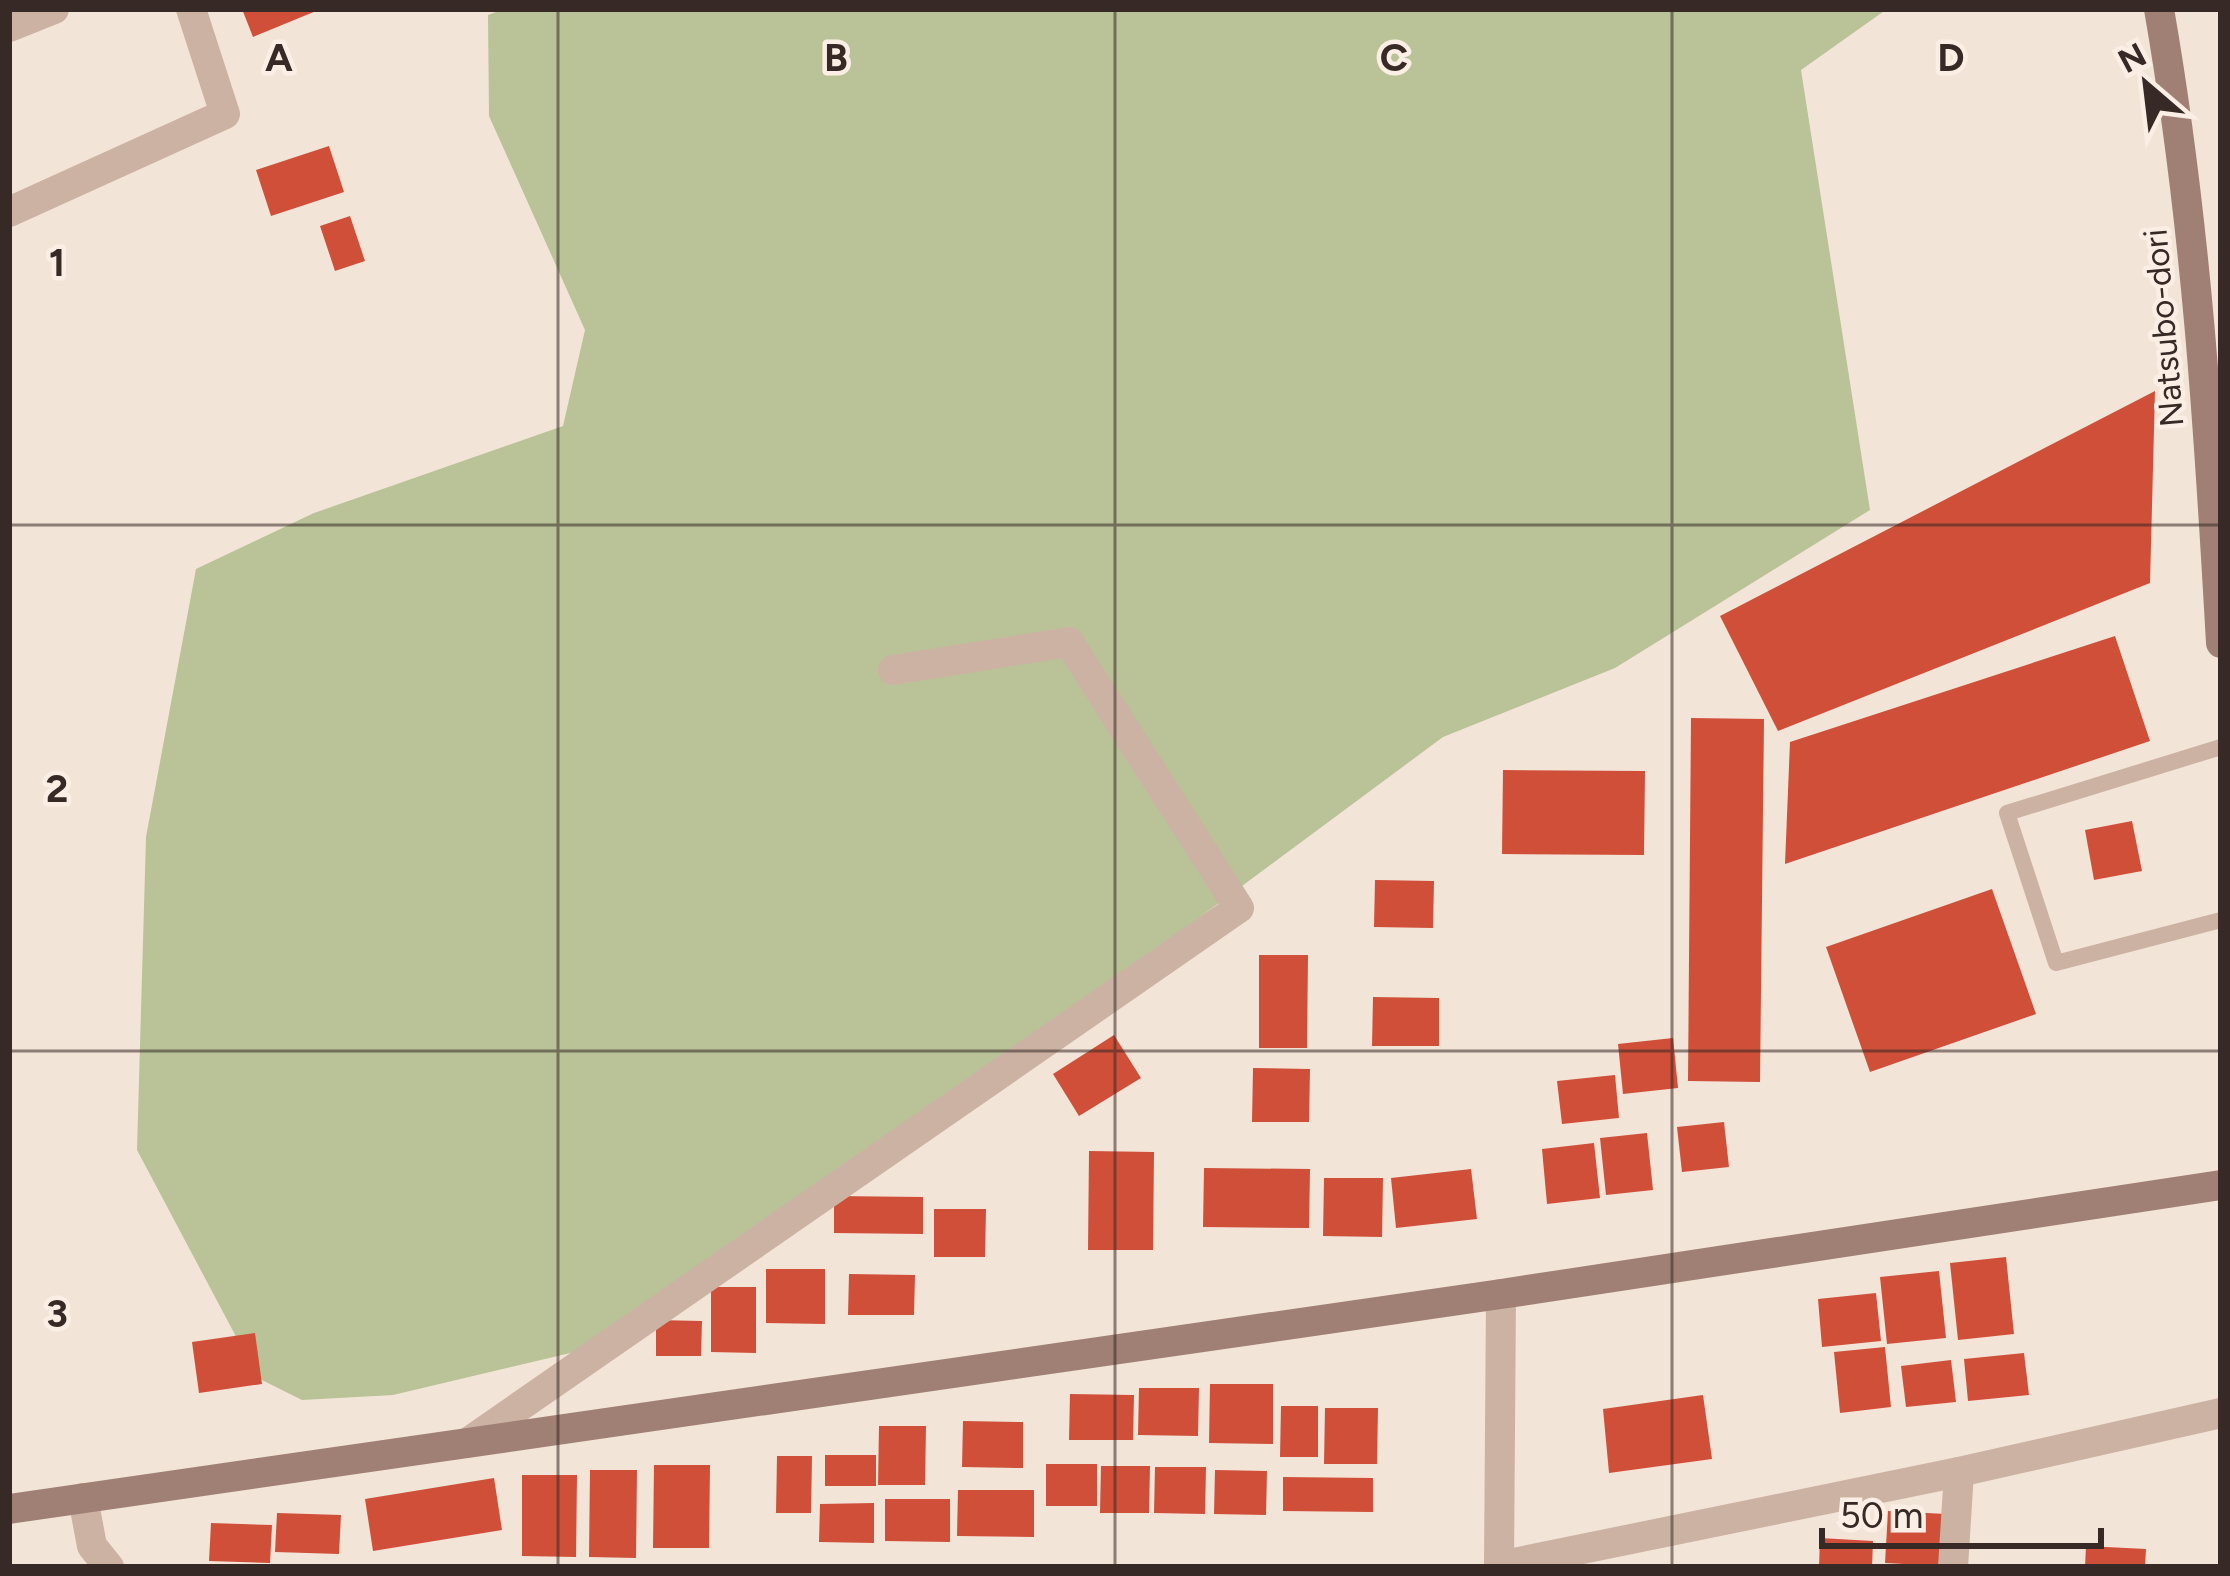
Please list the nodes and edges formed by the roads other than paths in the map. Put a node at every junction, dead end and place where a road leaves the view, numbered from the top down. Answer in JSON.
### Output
{"nodes":[{"id":1,"x":54,"y":9,"type":"edge"},
{"id":2,"x":191,"y":9,"type":"edge"},
{"id":3,"x":2158,"y":9,"type":"edge"},
{"id":4,"x":9,"y":27,"type":"edge"},
{"id":5,"x":9,"y":212,"type":"edge"},
{"id":6,"x":2221,"y":643,"type":"edge"},
{"id":7,"x":893,"y":670,"type":"dead end"},
{"id":8,"x":2221,"y":748,"type":"edge"},
{"id":9,"x":2221,"y":920,"type":"edge"},
{"id":10,"x":2221,"y":1185,"type":"edge"},
{"id":11,"x":1501,"y":1294,"type":"junction"},
{"id":12,"x":2221,"y":1413,"type":"edge"},
{"id":13,"x":467,"y":1443,"type":"junction"},
{"id":14,"x":1959,"y":1472,"type":"junction"},
{"id":15,"x":82,"y":1498,"type":"junction"},
{"id":16,"x":9,"y":1509,"type":"edge"},
{"id":17,"x":109,"y":1567,"type":"edge"},
{"id":18,"x":1497,"y":1567,"type":"edge"},
{"id":19,"x":1953,"y":1567,"type":"edge"}],
"edges":[{"from":1,"to":4,"type":"street"},
{"from":2,"to":5,"type":"street"},
{"from":3,"to":6,"type":"main road","name":"Natsubo-dori"},
{"from":7,"to":13,"type":"street"},
{"from":8,"to":9,"type":"lane"},
{"from":10,"to":11,"type":"main road"},
{"from":11,"to":13,"type":"main road"},
{"from":11,"to":18,"type":"street"},
{"from":12,"to":14,"type":"street"},
{"from":13,"to":15,"type":"main road"},
{"from":14,"to":18,"type":"street"},
{"from":14,"to":19,"type":"street"},
{"from":15,"to":16,"type":"main road"},
{"from":15,"to":17,"type":"street"}]}
